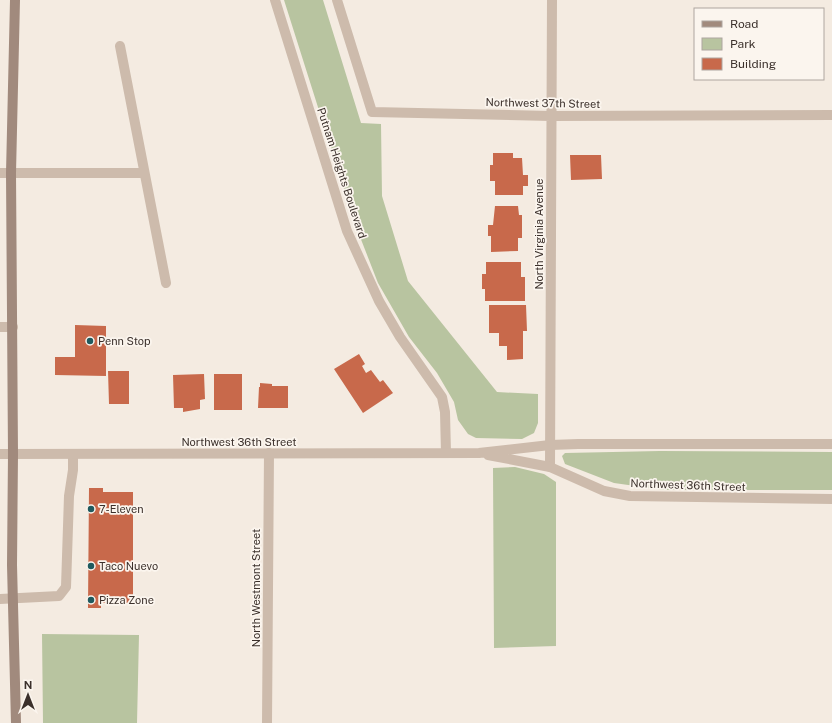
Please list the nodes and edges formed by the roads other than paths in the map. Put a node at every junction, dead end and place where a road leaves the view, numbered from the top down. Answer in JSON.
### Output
{"nodes":[{"id":1,"x":15,"y":0,"type":"edge"},
{"id":2,"x":275,"y":0,"type":"edge"},
{"id":3,"x":337,"y":0,"type":"edge"},
{"id":4,"x":552,"y":0,"type":"edge"},
{"id":5,"x":120,"y":46,"type":"dead end"},
{"id":6,"x":832,"y":115,"type":"edge"},
{"id":7,"x":551,"y":116,"type":"junction"},
{"id":8,"x":11,"y":172,"type":"junction"},
{"id":9,"x":143,"y":172,"type":"junction"},
{"id":10,"x":0,"y":173,"type":"edge"},
{"id":11,"x":166,"y":283,"type":"dead end"},
{"id":12,"x":0,"y":327,"type":"edge"},
{"id":13,"x":12,"y":327,"type":"junction"},
{"id":14,"x":832,"y":444,"type":"edge"},
{"id":15,"x":550,"y":445,"type":"junction"},
{"id":16,"x":268,"y":453,"type":"junction"},
{"id":17,"x":446,"y":453,"type":"junction"},
{"id":18,"x":478,"y":453,"type":"junction"},
{"id":19,"x":0,"y":454,"type":"edge"},
{"id":20,"x":14,"y":454,"type":"junction"},
{"id":21,"x":73,"y":454,"type":"junction"},
{"id":22,"x":550,"y":467,"type":"junction"},
{"id":23,"x":832,"y":500,"type":"edge"},
{"id":24,"x":0,"y":599,"type":"edge"},
{"id":25,"x":13,"y":599,"type":"junction"},
{"id":26,"x":16,"y":723,"type":"edge"},
{"id":27,"x":267,"y":723,"type":"edge"}],
"edges":[{"from":1,"to":8,"type":"main road"},
{"from":2,"to":17,"type":"street","name":"Putnam Heights Boulevard"},
{"from":3,"to":7,"type":"street","name":"Northwest 37th Street"},
{"from":4,"to":7,"type":"street","name":"North Virginia Avenue"},
{"from":5,"to":9,"type":"street"},
{"from":6,"to":7,"type":"street","name":"Northwest 37th Street"},
{"from":7,"to":15,"type":"street","name":"North Virginia Avenue"},
{"from":8,"to":9,"type":"street"},
{"from":8,"to":10,"type":"street"},
{"from":8,"to":13,"type":"main road"},
{"from":9,"to":11,"type":"street"},
{"from":12,"to":13,"type":"street"},
{"from":13,"to":20,"type":"main road"},
{"from":14,"to":15,"type":"street","name":"Northwest 36th Street"},
{"from":15,"to":18,"type":"street","name":"Northwest 36th Street"},
{"from":15,"to":22,"type":"street","name":"North Virginia Avenue"},
{"from":16,"to":17,"type":"street","name":"Northwest 36th Street"},
{"from":16,"to":21,"type":"street","name":"Northwest 36th Street"},
{"from":16,"to":27,"type":"street","name":"North Westmont Street"},
{"from":17,"to":18,"type":"street","name":"Northwest 36th Street"},
{"from":18,"to":22,"type":"street","name":"Northwest 36th Street"},
{"from":19,"to":20,"type":"street","name":"Northwest 36th Street"},
{"from":20,"to":21,"type":"street","name":"Northwest 36th Street"},
{"from":20,"to":25,"type":"main road"},
{"from":21,"to":25,"type":"street"},
{"from":22,"to":23,"type":"street","name":"Northwest 36th Street"},
{"from":24,"to":25,"type":"street"},
{"from":25,"to":26,"type":"main road"}]}
